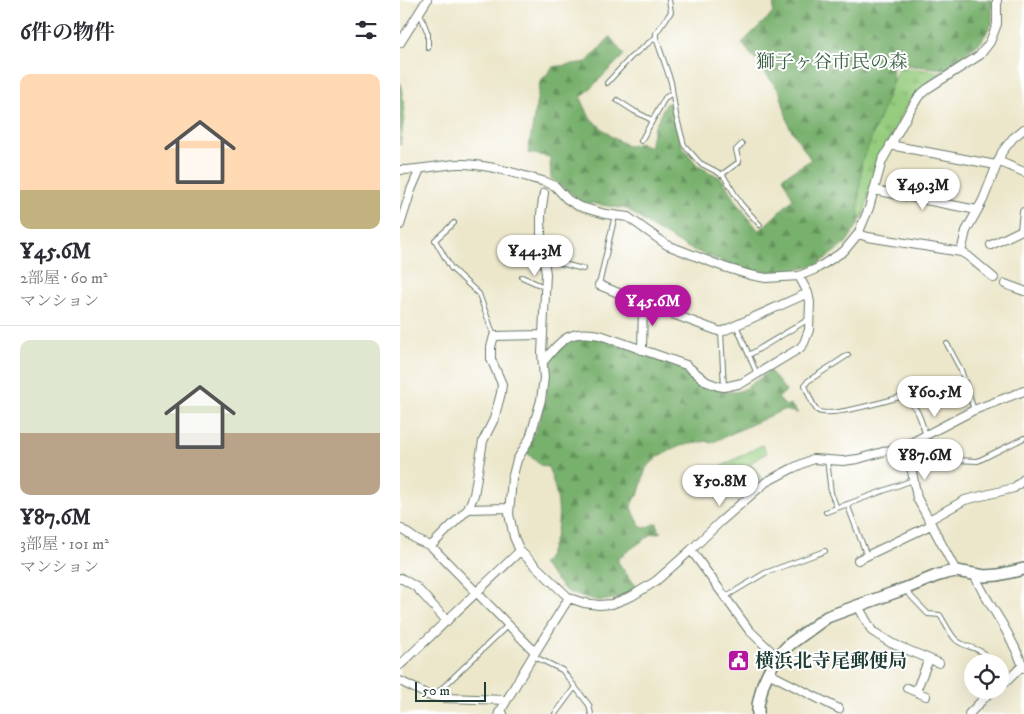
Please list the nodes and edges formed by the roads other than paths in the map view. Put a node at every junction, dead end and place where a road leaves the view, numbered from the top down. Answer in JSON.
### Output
{"nodes":[{"id":1,"x":427,"y":0,"type":"edge"},
{"id":2,"x":669,"y":0,"type":"edge"},
{"id":3,"x":997,"y":0,"type":"edge"},
{"id":4,"x":420,"y":13,"type":"junction"},
{"id":5,"x":656,"y":36,"type":"junction"},
{"id":6,"x":400,"y":43,"type":"edge"},
{"id":7,"x":428,"y":48,"type":"dead end"},
{"id":8,"x":606,"y":83,"type":"dead end"},
{"id":9,"x":672,"y":94,"type":"junction"},
{"id":10,"x":617,"y":100,"type":"dead end"},
{"id":11,"x":652,"y":120,"type":"junction"},
{"id":12,"x":1024,"y":130,"type":"edge"},
{"id":13,"x":641,"y":141,"type":"dead end"},
{"id":14,"x":742,"y":144,"type":"dead end"},
{"id":15,"x":890,"y":145,"type":"junction"},
{"id":16,"x":997,"y":163,"type":"junction"},
{"id":17,"x":420,"y":169,"type":"junction"},
{"id":18,"x":400,"y":170,"type":"edge"},
{"id":19,"x":1024,"y":172,"type":"edge"},
{"id":20,"x":721,"y":175,"type":"junction"},
{"id":21,"x":546,"y":182,"type":"junction"},
{"id":22,"x":874,"y":190,"type":"junction"},
{"id":23,"x":544,"y":193,"type":"joint"},
{"id":24,"x":977,"y":210,"type":"junction"},
{"id":25,"x":1024,"y":212,"type":"edge"},
{"id":26,"x":615,"y":215,"type":"junction"},
{"id":27,"x":454,"y":223,"type":"dead end"},
{"id":28,"x":400,"y":225,"type":"edge"},
{"id":29,"x":760,"y":225,"type":"dead end"},
{"id":30,"x":858,"y":234,"type":"junction"},
{"id":31,"x":991,"y":245,"type":"dead end"},
{"id":32,"x":961,"y":252,"type":"junction"},
{"id":33,"x":544,"y":259,"type":"junction"},
{"id":34,"x":583,"y":269,"type":"dead end"},
{"id":35,"x":799,"y":276,"type":"junction"},
{"id":36,"x":522,"y":277,"type":"dead end"},
{"id":37,"x":994,"y":278,"type":"dead end"},
{"id":38,"x":1005,"y":284,"type":"dead end"},
{"id":39,"x":599,"y":285,"type":"joint"},
{"id":40,"x":546,"y":288,"type":"junction"},
{"id":41,"x":1024,"y":291,"type":"edge"},
{"id":42,"x":808,"y":293,"type":"junction"},
{"id":43,"x":643,"y":303,"type":"junction"},
{"id":44,"x":809,"y":319,"type":"junction"},
{"id":45,"x":736,"y":325,"type":"junction"},
{"id":46,"x":721,"y":332,"type":"junction"},
{"id":47,"x":543,"y":335,"type":"junction"},
{"id":48,"x":494,"y":336,"type":"junction"},
{"id":49,"x":948,"y":344,"type":"dead end"},
{"id":50,"x":642,"y":350,"type":"junction"},
{"id":51,"x":749,"y":355,"type":"junction"},
{"id":52,"x":848,"y":355,"type":"dead end"},
{"id":53,"x":543,"y":362,"type":"junction"},
{"id":54,"x":757,"y":374,"type":"junction"},
{"id":55,"x":724,"y":387,"type":"junction"},
{"id":56,"x":1024,"y":390,"type":"edge"},
{"id":57,"x":974,"y":410,"type":"junction"},
{"id":58,"x":926,"y":436,"type":"junction"},
{"id":59,"x":1024,"y":438,"type":"edge"},
{"id":60,"x":907,"y":445,"type":"junction"},
{"id":61,"x":827,"y":460,"type":"junction"},
{"id":62,"x":909,"y":461,"type":"junction"},
{"id":63,"x":1024,"y":479,"type":"edge"},
{"id":64,"x":913,"y":480,"type":"junction"},
{"id":65,"x":847,"y":504,"type":"junction"},
{"id":66,"x":509,"y":508,"type":"junction"},
{"id":67,"x":837,"y":508,"type":"junction"},
{"id":68,"x":468,"y":509,"type":"junction"},
{"id":69,"x":826,"y":512,"type":"dead end"},
{"id":70,"x":930,"y":523,"type":"junction"},
{"id":71,"x":400,"y":528,"type":"edge"},
{"id":72,"x":431,"y":546,"type":"junction"},
{"id":73,"x":691,"y":550,"type":"junction"},
{"id":74,"x":520,"y":551,"type":"junction"},
{"id":75,"x":825,"y":551,"type":"dead end"},
{"id":76,"x":867,"y":556,"type":"junction"},
{"id":77,"x":858,"y":560,"type":"dead end"},
{"id":78,"x":1024,"y":569,"type":"edge"},
{"id":79,"x":956,"y":571,"type":"junction"},
{"id":80,"x":974,"y":574,"type":"junction"},
{"id":81,"x":400,"y":579,"type":"edge"},
{"id":82,"x":904,"y":589,"type":"junction"},
{"id":83,"x":476,"y":592,"type":"junction"},
{"id":84,"x":725,"y":597,"type":"junction"},
{"id":85,"x":569,"y":598,"type":"junction"},
{"id":86,"x":858,"y":606,"type":"junction"},
{"id":87,"x":447,"y":621,"type":"junction"},
{"id":88,"x":508,"y":625,"type":"junction"},
{"id":89,"x":534,"y":654,"type":"junction"},
{"id":90,"x":984,"y":654,"type":"edge"},
{"id":91,"x":777,"y":657,"type":"junction"},
{"id":92,"x":929,"y":659,"type":"junction"},
{"id":93,"x":939,"y":663,"type":"dead end"},
{"id":94,"x":400,"y":665,"type":"edge"},
{"id":95,"x":1023,"y":667,"type":"edge"},
{"id":96,"x":768,"y":673,"type":"junction"},
{"id":97,"x":1009,"y":679,"type":"edge"},
{"id":98,"x":400,"y":681,"type":"edge"},
{"id":99,"x":575,"y":687,"type":"junction"},
{"id":100,"x":907,"y":688,"type":"dead end"},
{"id":101,"x":916,"y":691,"type":"junction"},
{"id":102,"x":433,"y":696,"type":"junction"},
{"id":103,"x":926,"y":696,"type":"dead end"},
{"id":104,"x":984,"y":699,"type":"edge"},
{"id":105,"x":506,"y":700,"type":"junction"},
{"id":106,"x":839,"y":709,"type":"dead end"},
{"id":107,"x":500,"y":714,"type":"edge"},
{"id":108,"x":555,"y":714,"type":"edge"},
{"id":109,"x":591,"y":714,"type":"edge"},
{"id":110,"x":758,"y":714,"type":"edge"},
{"id":111,"x":970,"y":714,"type":"edge"}],
"edges":[{"from":1,"to":4,"type":"street"},
{"from":2,"to":5,"type":"lane"},
{"from":3,"to":15,"type":"street"},
{"from":4,"to":6,"type":"street"},
{"from":4,"to":7,"type":"lane"},
{"from":5,"to":8,"type":"lane"},
{"from":5,"to":9,"type":"lane"},
{"from":9,"to":11,"type":"lane"},
{"from":9,"to":20,"type":"lane"},
{"from":10,"to":11,"type":"lane"},
{"from":11,"to":13,"type":"lane"},
{"from":12,"to":16,"type":"street"},
{"from":14,"to":20,"type":"lane"},
{"from":15,"to":16,"type":"street"},
{"from":15,"to":22,"type":"street"},
{"from":16,"to":19,"type":"street"},
{"from":16,"to":24,"type":"street"},
{"from":17,"to":18,"type":"street"},
{"from":17,"to":21,"type":"street"},
{"from":17,"to":28,"type":"street"},
{"from":20,"to":29,"type":"lane"},
{"from":21,"to":23,"type":"lane"},
{"from":21,"to":26,"type":"street"},
{"from":22,"to":24,"type":"street"},
{"from":22,"to":30,"type":"street"},
{"from":23,"to":33,"type":"street"},
{"from":24,"to":32,"type":"street"},
{"from":25,"to":31,"type":"street"},
{"from":26,"to":35,"type":"street"},
{"from":26,"to":39,"type":"lane"},
{"from":27,"to":48,"type":"lane"},
{"from":30,"to":32,"type":"street"},
{"from":30,"to":35,"type":"street"},
{"from":32,"to":37,"type":"street"},
{"from":33,"to":34,"type":"lane"},
{"from":33,"to":40,"type":"street"},
{"from":35,"to":42,"type":"street"},
{"from":36,"to":40,"type":"lane"},
{"from":38,"to":41,"type":"street"},
{"from":39,"to":43,"type":"street"},
{"from":40,"to":47,"type":"street"},
{"from":42,"to":44,"type":"street"},
{"from":42,"to":45,"type":"street"},
{"from":43,"to":46,"type":"street"},
{"from":43,"to":50,"type":"street"},
{"from":44,"to":51,"type":"lane"},
{"from":44,"to":54,"type":"street"},
{"from":45,"to":46,"type":"street"},
{"from":45,"to":51,"type":"lane"},
{"from":46,"to":55,"type":"lane"},
{"from":47,"to":48,"type":"street"},
{"from":47,"to":53,"type":"street"},
{"from":48,"to":68,"type":"street"},
{"from":49,"to":57,"type":"lane"},
{"from":50,"to":53,"type":"street"},
{"from":50,"to":55,"type":"street"},
{"from":51,"to":54,"type":"lane"},
{"from":52,"to":58,"type":"lane"},
{"from":53,"to":66,"type":"street"},
{"from":54,"to":55,"type":"street"},
{"from":56,"to":57,"type":"street"},
{"from":57,"to":58,"type":"street"},
{"from":58,"to":60,"type":"street"},
{"from":59,"to":62,"type":"lane"},
{"from":60,"to":61,"type":"street"},
{"from":60,"to":62,"type":"street"},
{"from":61,"to":67,"type":"lane"},
{"from":61,"to":73,"type":"street"},
{"from":62,"to":64,"type":"street"},
{"from":63,"to":70,"type":"street"},
{"from":64,"to":65,"type":"lane"},
{"from":64,"to":70,"type":"street"},
{"from":65,"to":67,"type":"lane"},
{"from":65,"to":76,"type":"lane"},
{"from":66,"to":68,"type":"street"},
{"from":66,"to":74,"type":"street"},
{"from":67,"to":69,"type":"lane"},
{"from":68,"to":72,"type":"street"},
{"from":70,"to":76,"type":"street"},
{"from":70,"to":79,"type":"street"},
{"from":71,"to":72,"type":"street"},
{"from":72,"to":83,"type":"street"},
{"from":73,"to":84,"type":"street"},
{"from":73,"to":85,"type":"street"},
{"from":74,"to":83,"type":"street"},
{"from":74,"to":85,"type":"street"},
{"from":75,"to":84,"type":"lane"},
{"from":76,"to":77,"type":"street"},
{"from":78,"to":80,"type":"main road"},
{"from":79,"to":80,"type":"main road"},
{"from":79,"to":82,"type":"main road"},
{"from":80,"to":95,"type":"street"},
{"from":81,"to":87,"type":"street"},
{"from":82,"to":86,"type":"main road"},
{"from":82,"to":90,"type":"lane"},
{"from":83,"to":87,"type":"street"},
{"from":83,"to":88,"type":"street"},
{"from":84,"to":91,"type":"street"},
{"from":85,"to":89,"type":"street"},
{"from":86,"to":91,"type":"main road"},
{"from":86,"to":92,"type":"street"},
{"from":87,"to":94,"type":"street"},
{"from":88,"to":89,"type":"street"},
{"from":88,"to":102,"type":"lane"},
{"from":89,"to":99,"type":"lane"},
{"from":89,"to":105,"type":"street"},
{"from":91,"to":96,"type":"main road"},
{"from":92,"to":93,"type":"street"},
{"from":92,"to":101,"type":"street"},
{"from":95,"to":97,"type":"street"},
{"from":96,"to":106,"type":"street"},
{"from":96,"to":110,"type":"main road"},
{"from":98,"to":102,"type":"street"},
{"from":99,"to":108,"type":"lane"},
{"from":99,"to":109,"type":"lane"},
{"from":100,"to":101,"type":"street"},
{"from":101,"to":103,"type":"street"},
{"from":102,"to":105,"type":"street"},
{"from":104,"to":111,"type":"street"},
{"from":105,"to":107,"type":"street"}]}
